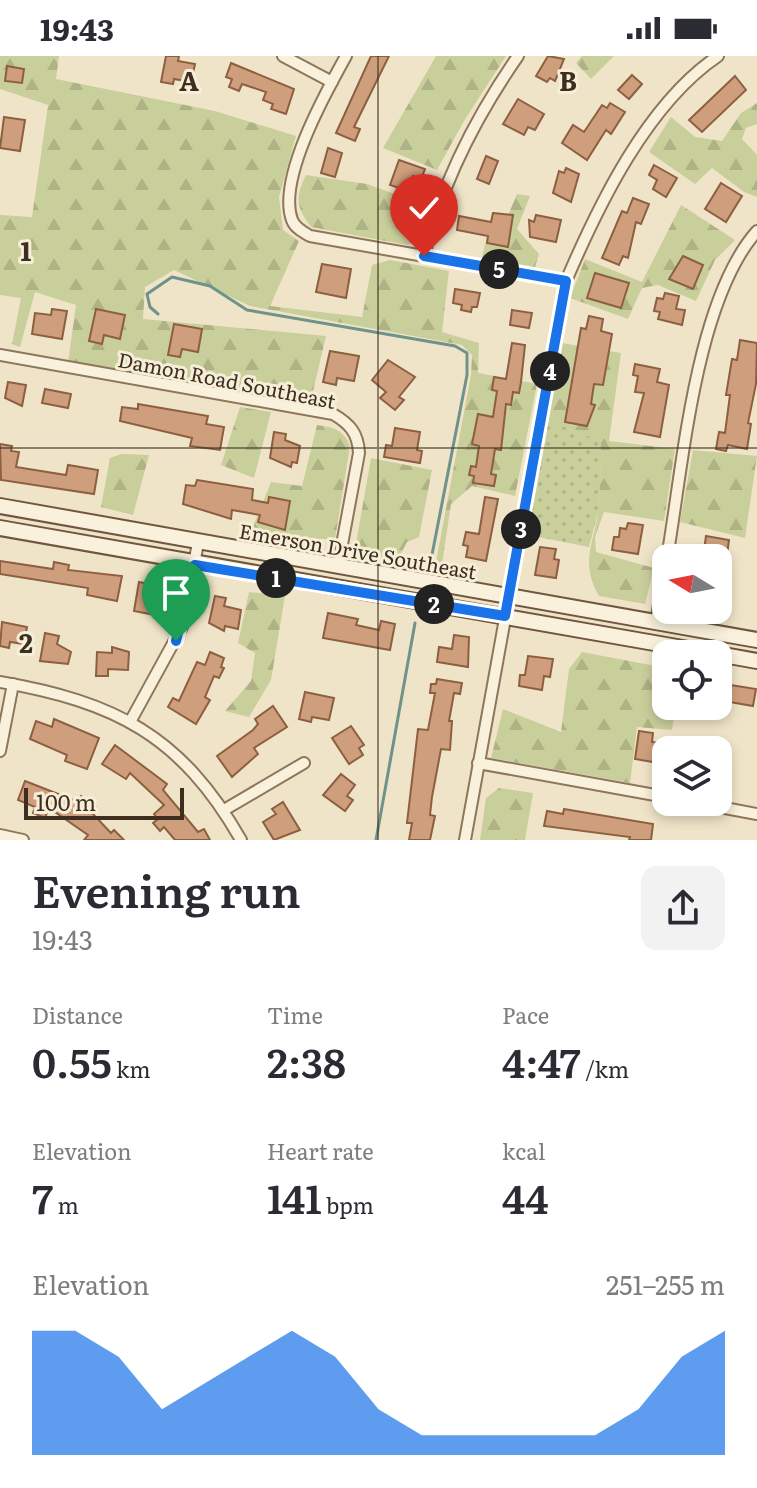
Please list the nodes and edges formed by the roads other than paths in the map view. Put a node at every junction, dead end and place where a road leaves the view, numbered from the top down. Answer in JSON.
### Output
{"nodes":[{"id":1,"x":283,"y":56,"type":"edge"},
{"id":2,"x":346,"y":56,"type":"edge"},
{"id":3,"x":518,"y":56,"type":"edge"},
{"id":4,"x":718,"y":56,"type":"edge"},
{"id":5,"x":332,"y":82,"type":"junction"},
{"id":6,"x":757,"y":231,"type":"edge"},
{"id":7,"x":424,"y":256,"type":"junction"},
{"id":8,"x":566,"y":281,"type":"junction"},
{"id":9,"x":0,"y":355,"type":"edge"},
{"id":10,"x":0,"y":506,"type":"edge"},
{"id":11,"x":0,"y":528,"type":"edge"},
{"id":12,"x":198,"y":543,"type":"junction"},
{"id":13,"x":669,"y":544,"type":"edge"},
{"id":14,"x":195,"y":565,"type":"junction"},
{"id":15,"x":338,"y":566,"type":"junction"},
{"id":16,"x":509,"y":596,"type":"junction"},
{"id":17,"x":505,"y":616,"type":"junction"},
{"id":18,"x":652,"y":621,"type":"edge"},
{"id":19,"x":667,"y":624,"type":"edge"},
{"id":20,"x":757,"y":640,"type":"edge"},
{"id":21,"x":652,"y":642,"type":"edge"},
{"id":22,"x":732,"y":657,"type":"edge"},
{"id":23,"x":757,"y":661,"type":"edge"},
{"id":24,"x":0,"y":682,"type":"edge"},
{"id":25,"x":13,"y":684,"type":"junction"},
{"id":26,"x":130,"y":722,"type":"junction"},
{"id":27,"x":0,"y":751,"type":"edge"},
{"id":28,"x":304,"y":763,"type":"dead end"},
{"id":29,"x":478,"y":763,"type":"junction"},
{"id":30,"x":652,"y":794,"type":"edge"},
{"id":31,"x":732,"y":809,"type":"edge"},
{"id":32,"x":224,"y":810,"type":"junction"},
{"id":33,"x":757,"y":814,"type":"edge"},
{"id":34,"x":0,"y":835,"type":"edge"},
{"id":35,"x":23,"y":840,"type":"edge"},
{"id":36,"x":241,"y":840,"type":"edge"},
{"id":37,"x":465,"y":840,"type":"edge"}],
"edges":[{"from":1,"to":5,"type":"street"},
{"from":2,"to":5,"type":"street"},
{"from":3,"to":7,"type":"street"},
{"from":4,"to":8,"type":"street"},
{"from":5,"to":7,"type":"street"},
{"from":6,"to":13,"type":"street"},
{"from":7,"to":8,"type":"street"},
{"from":8,"to":16,"type":"street"},
{"from":9,"to":15,"type":"street","name":"Damon Road Southeast"},
{"from":10,"to":12,"type":"street","name":"Emerson Drive Southeast"},
{"from":11,"to":14,"type":"street","name":"Emerson Drive Southeast"},
{"from":12,"to":14,"type":"street"},
{"from":12,"to":15,"type":"street","name":"Emerson Drive Southeast"},
{"from":14,"to":17,"type":"street","name":"Emerson Drive Southeast"},
{"from":14,"to":26,"type":"street"},
{"from":15,"to":16,"type":"street","name":"Emerson Drive Southeast"},
{"from":16,"to":17,"type":"street"},
{"from":16,"to":18,"type":"street","name":"Emerson Drive Southeast"},
{"from":17,"to":21,"type":"street","name":"Emerson Drive Southeast"},
{"from":17,"to":29,"type":"street"},
{"from":19,"to":20,"type":"street","name":"Emerson Drive Southeast"},
{"from":22,"to":23,"type":"street","name":"Emerson Drive Southeast"},
{"from":24,"to":25,"type":"street"},
{"from":25,"to":26,"type":"street"},
{"from":25,"to":27,"type":"street"},
{"from":26,"to":32,"type":"street"},
{"from":28,"to":32,"type":"street"},
{"from":29,"to":30,"type":"street"},
{"from":29,"to":37,"type":"street"},
{"from":31,"to":33,"type":"street"},
{"from":32,"to":36,"type":"street"},
{"from":34,"to":35,"type":"street"}]}
